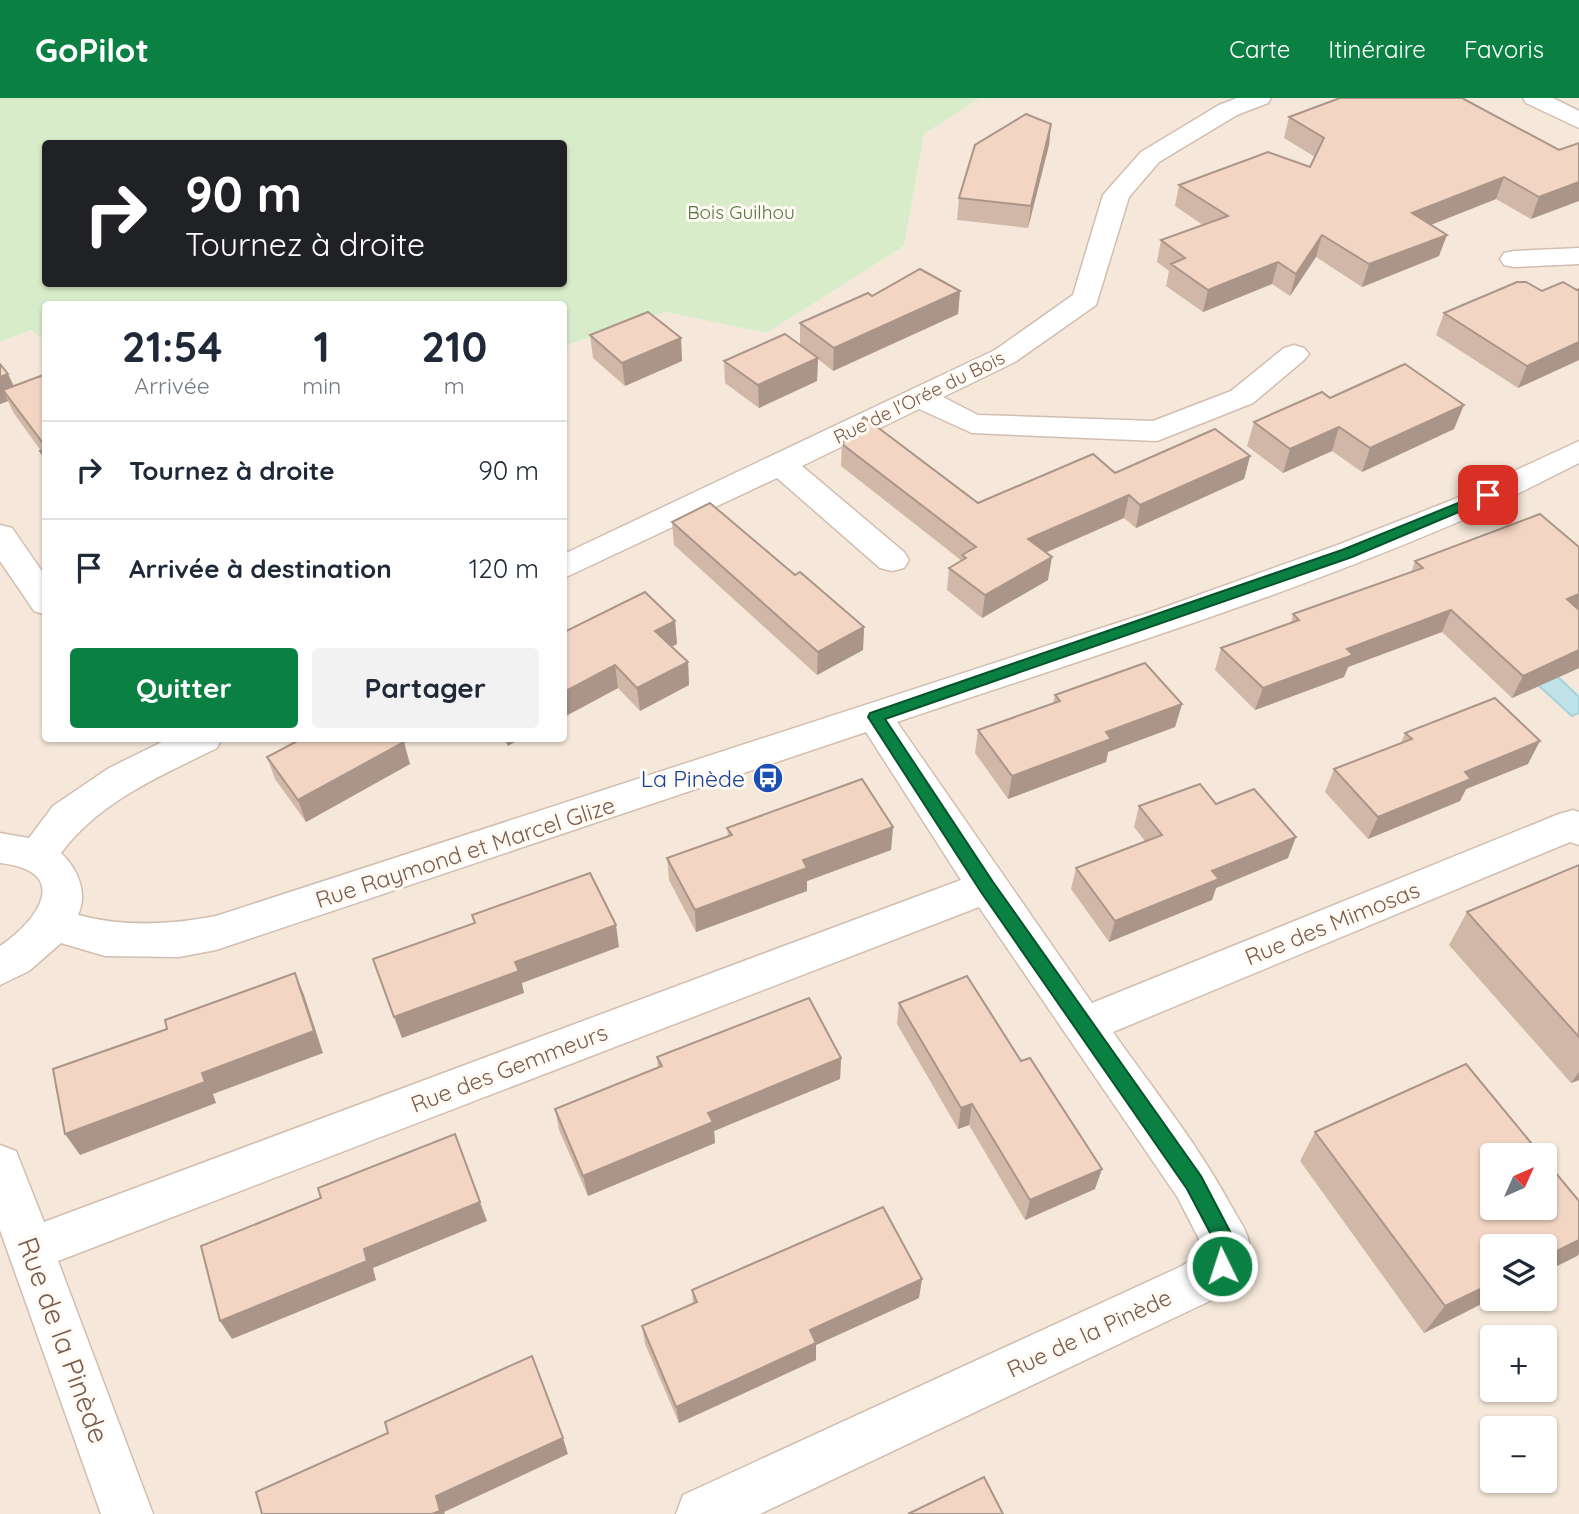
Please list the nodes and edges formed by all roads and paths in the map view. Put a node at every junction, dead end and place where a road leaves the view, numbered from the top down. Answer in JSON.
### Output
{"nodes":[{"id":1,"x":1259,"y":98,"type":"edge"},
{"id":2,"x":1535,"y":98,"type":"edge"},
{"id":3,"x":1579,"y":121,"type":"edge"},
{"id":4,"x":1579,"y":256,"type":"edge"},
{"id":5,"x":1514,"y":259,"type":"dead end"},
{"id":6,"x":1294,"y":354,"type":"dead end"},
{"id":7,"x":919,"y":397,"type":"junction"},
{"id":8,"x":1573,"y":460,"type":"edge"},
{"id":9,"x":780,"y":464,"type":"junction"},
{"id":10,"x":0,"y":536,"type":"edge"},
{"id":11,"x":892,"y":560,"type":"dead end"},
{"id":12,"x":567,"y":566,"type":"edge"},
{"id":13,"x":42,"y":597,"type":"edge"},
{"id":14,"x":875,"y":717,"type":"junction"},
{"id":15,"x":184,"y":742,"type":"edge"},
{"id":16,"x":145,"y":750,"type":"edge"},
{"id":17,"x":1579,"y":830,"type":"edge"},
{"id":18,"x":19,"y":851,"type":"edge"},
{"id":19,"x":987,"y":887,"type":"junction"},
{"id":20,"x":52,"y":924,"type":"junction"},
{"id":21,"x":0,"y":968,"type":"edge"},
{"id":22,"x":1084,"y":1025,"type":"junction"},
{"id":23,"x":0,"y":1166,"type":"edge"},
{"id":24,"x":31,"y":1249,"type":"junction"},
{"id":25,"x":127,"y":1514,"type":"edge"},
{"id":26,"x":702,"y":1514,"type":"edge"}],
"edges":[{"from":1,"to":7,"type":"street","name":"Rue de l'Orée du Bois"},
{"from":2,"to":3,"type":"street"},
{"from":4,"to":5,"type":"street"},
{"from":6,"to":7,"type":"street"},
{"from":7,"to":9,"type":"street","name":"Rue de l'Orée du Bois"},
{"from":8,"to":14,"type":"street","name":"Rue Raymond et Marcel Glize"},
{"from":9,"to":11,"type":"street"},
{"from":9,"to":12,"type":"street","name":"Rue de l'Orée du Bois"},
{"from":10,"to":13,"type":"street"},
{"from":14,"to":19,"type":"street","name":"Rue de la Pinède"},
{"from":14,"to":20,"type":"street","name":"Rue Raymond et Marcel Glize"},
{"from":15,"to":16,"type":"street"},
{"from":16,"to":18,"type":"street"},
{"from":17,"to":22,"type":"street","name":"Rue des Mimosas"},
{"from":18,"to":20,"type":"street"},
{"from":19,"to":22,"type":"street","name":"Rue de la Pinède"},
{"from":19,"to":24,"type":"street","name":"Rue des Gemmeurs"},
{"from":20,"to":21,"type":"street"},
{"from":22,"to":26,"type":"street","name":"Rue de la Pinède"},
{"from":23,"to":24,"type":"street","name":"Rue de la Pinède"},
{"from":24,"to":25,"type":"street","name":"Rue de la Pinède"}]}
